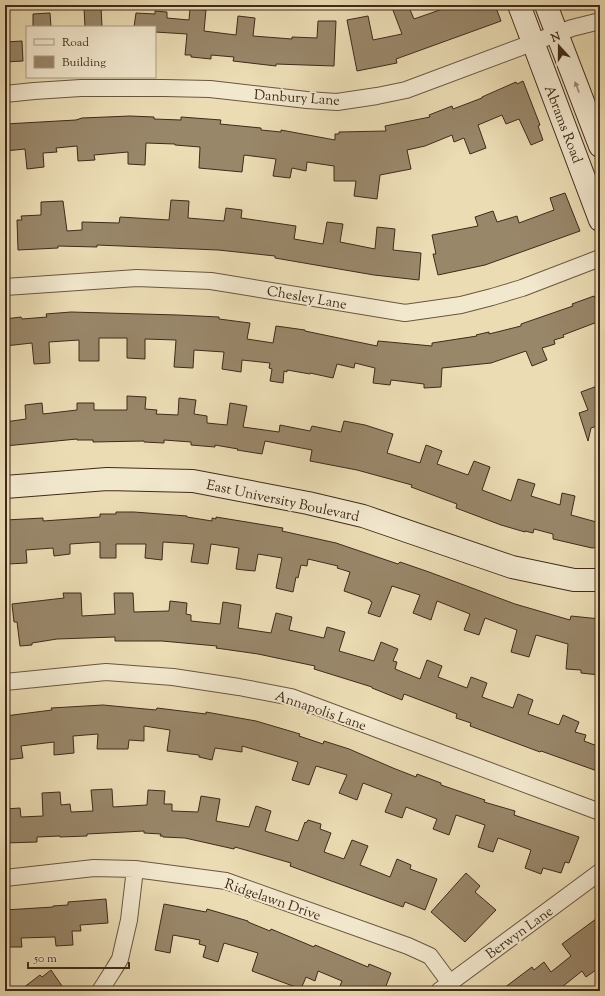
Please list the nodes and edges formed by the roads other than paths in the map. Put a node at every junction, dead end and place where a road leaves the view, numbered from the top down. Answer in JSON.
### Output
{"nodes":[{"id":1,"x":519,"y":5,"type":"edge"},
{"id":2,"x":546,"y":5,"type":"edge"},
{"id":3,"x":600,"y":21,"type":"edge"},
{"id":4,"x":557,"y":34,"type":"junction"},
{"id":5,"x":533,"y":43,"type":"junction"},
{"id":6,"x":5,"y":94,"type":"edge"},
{"id":7,"x":600,"y":146,"type":"edge"},
{"id":8,"x":600,"y":220,"type":"edge"},
{"id":9,"x":600,"y":258,"type":"edge"},
{"id":10,"x":5,"y":287,"type":"edge"},
{"id":11,"x":5,"y":487,"type":"edge"},
{"id":12,"x":600,"y":580,"type":"edge"},
{"id":13,"x":5,"y":682,"type":"edge"},
{"id":14,"x":600,"y":812,"type":"edge"},
{"id":15,"x":135,"y":869,"type":"junction"},
{"id":16,"x":600,"y":872,"type":"edge"},
{"id":17,"x":5,"y":878,"type":"edge"},
{"id":18,"x":444,"y":987,"type":"edge"},
{"id":19,"x":100,"y":991,"type":"edge"}],
"edges":[{"from":1,"to":5,"type":"street","name":"Abrams Road"},
{"from":2,"to":4,"type":"street","name":"Abrams Road"},
{"from":3,"to":4,"type":"street","name":"Danbury Lane"},
{"from":4,"to":5,"type":"street","name":"Danbury Lane"},
{"from":7,"to":4,"type":"street","name":"Abrams Road","one_way":true},
{"from":5,"to":6,"type":"street","name":"Danbury Lane"},
{"from":5,"to":8,"type":"street","name":"Abrams Road"},
{"from":9,"to":10,"type":"street","name":"Chesley Lane"},
{"from":11,"to":12,"type":"street","name":"East University Boulevard"},
{"from":13,"to":14,"type":"street","name":"Annapolis Lane"},
{"from":15,"to":17,"type":"street","name":"Ridgelawn Drive"},
{"from":15,"to":18,"type":"street","name":"Ridgelawn Drive"},
{"from":15,"to":19,"type":"street"},
{"from":16,"to":18,"type":"street","name":"Berwyn Lane"}]}
